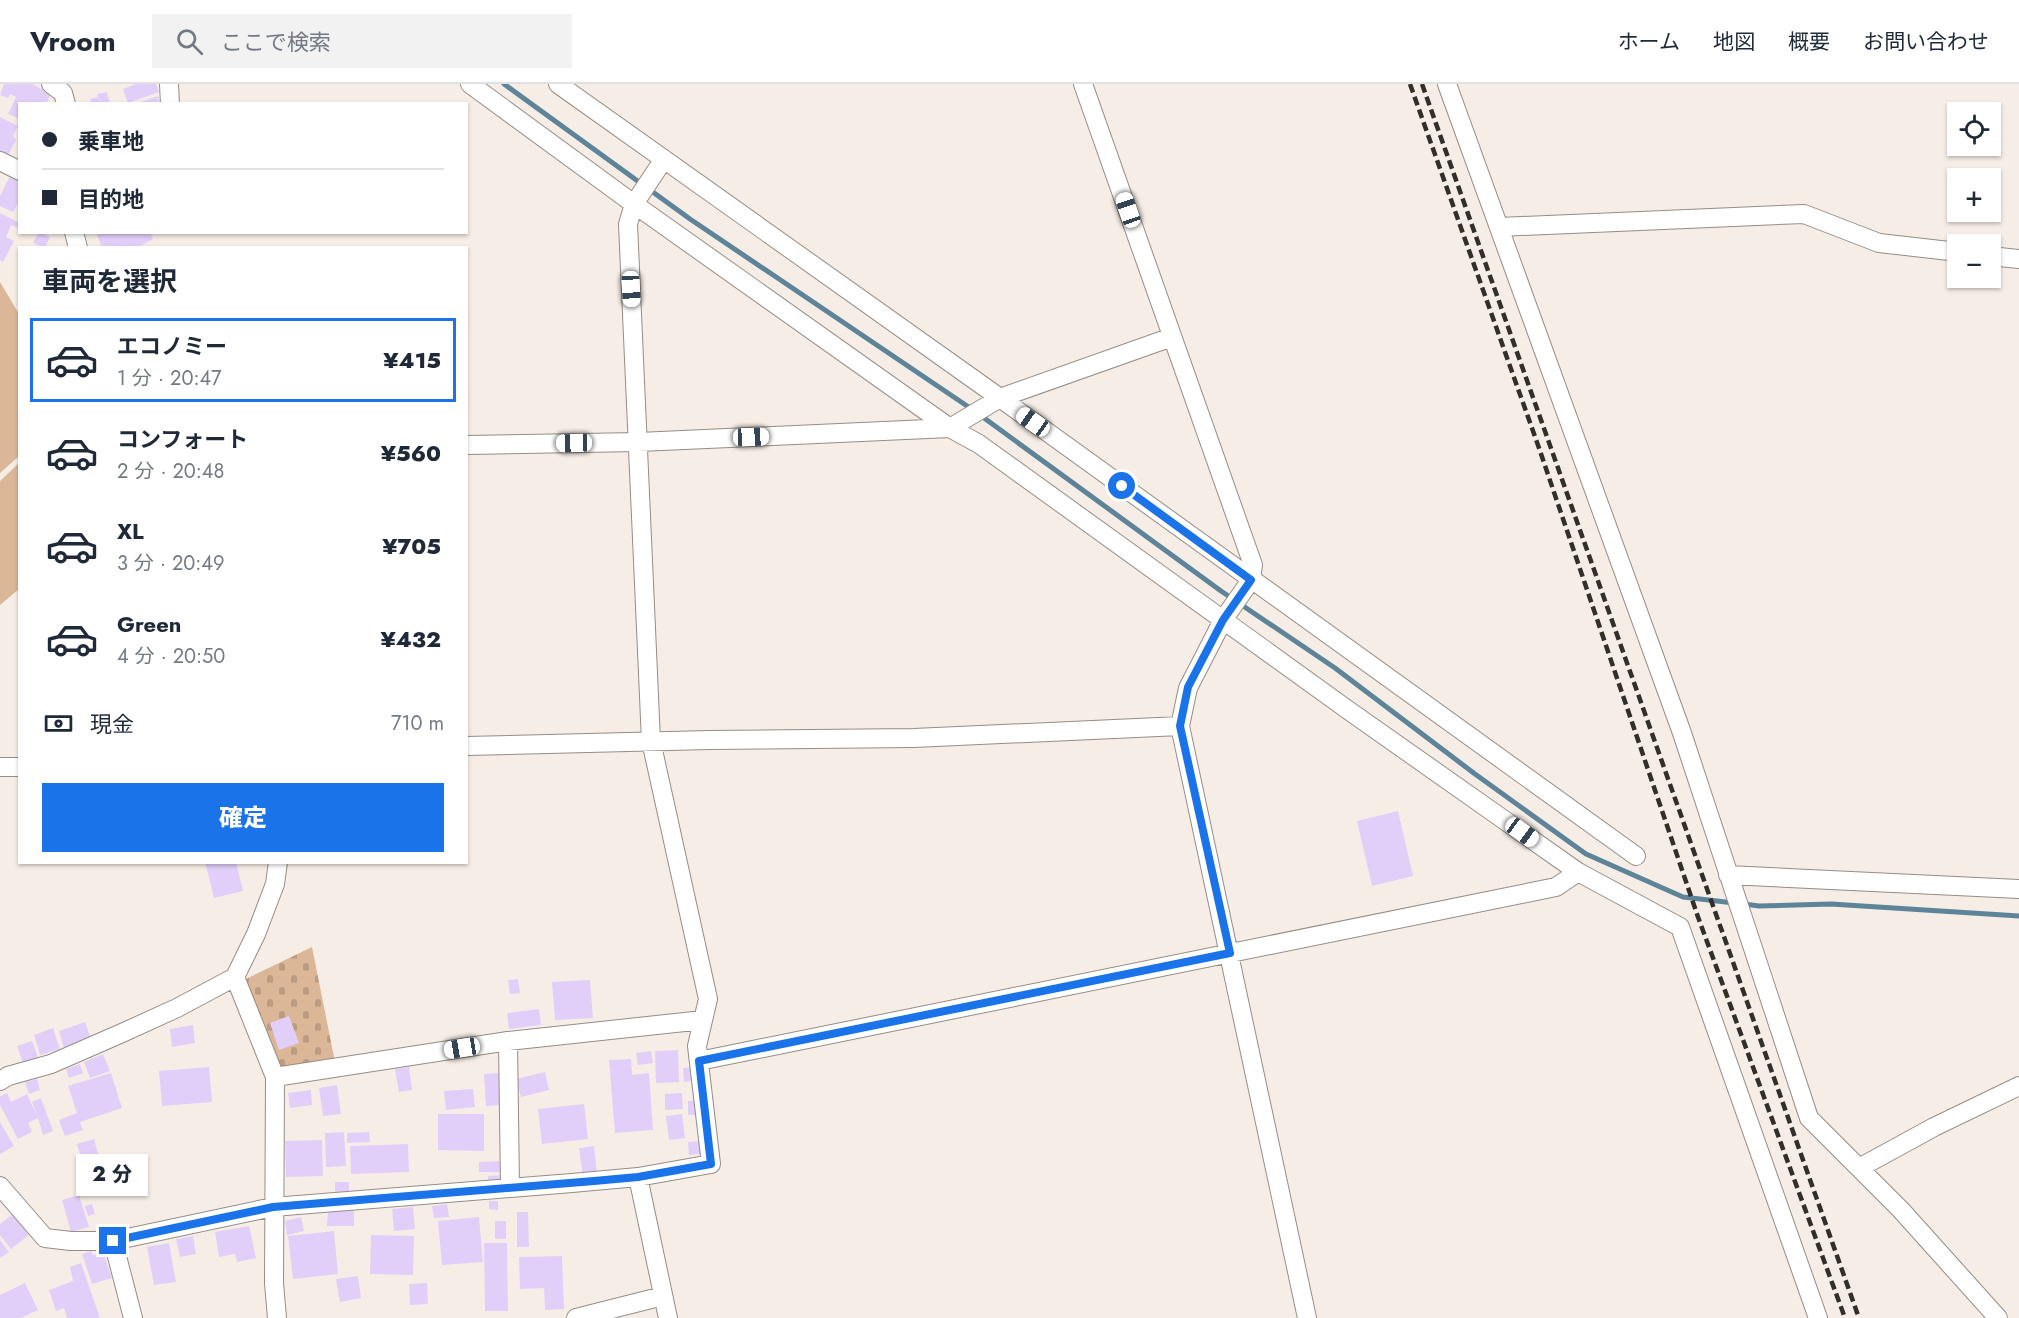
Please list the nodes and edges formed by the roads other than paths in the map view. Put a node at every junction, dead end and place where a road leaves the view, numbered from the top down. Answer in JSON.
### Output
{"nodes":[{"id":1,"x":51,"y":84,"type":"edge"},
{"id":2,"x":169,"y":84,"type":"edge"},
{"id":3,"x":470,"y":84,"type":"edge"},
{"id":4,"x":558,"y":84,"type":"edge"},
{"id":5,"x":1083,"y":84,"type":"edge"},
{"id":6,"x":1447,"y":84,"type":"edge"},
{"id":7,"x":65,"y":102,"type":"edge"},
{"id":8,"x":170,"y":102,"type":"edge"},
{"id":9,"x":664,"y":159,"type":"junction"},
{"id":10,"x":0,"y":161,"type":"edge"},
{"id":11,"x":18,"y":170,"type":"edge"},
{"id":12,"x":634,"y":204,"type":"junction"},
{"id":13,"x":1499,"y":228,"type":"junction"},
{"id":14,"x":1947,"y":251,"type":"edge"},
{"id":15,"x":2001,"y":257,"type":"edge"},
{"id":16,"x":2019,"y":259,"type":"edge"},
{"id":17,"x":1172,"y":337,"type":"junction"},
{"id":18,"x":1000,"y":398,"type":"junction"},
{"id":19,"x":950,"y":428,"type":"junction"},
{"id":20,"x":639,"y":442,"type":"junction"},
{"id":21,"x":468,"y":445,"type":"edge"},
{"id":22,"x":1251,"y":580,"type":"junction"},
{"id":23,"x":1223,"y":620,"type":"junction"},
{"id":24,"x":1180,"y":726,"type":"junction"},
{"id":25,"x":651,"y":741,"type":"junction"},
{"id":26,"x":468,"y":746,"type":"edge"},
{"id":27,"x":0,"y":767,"type":"edge"},
{"id":28,"x":18,"y":767,"type":"edge"},
{"id":29,"x":1636,"y":856,"type":"dead end"},
{"id":30,"x":278,"y":864,"type":"edge"},
{"id":31,"x":1578,"y":872,"type":"junction"},
{"id":32,"x":1728,"y":874,"type":"junction"},
{"id":33,"x":2019,"y":889,"type":"edge"},
{"id":34,"x":1230,"y":953,"type":"junction"},
{"id":35,"x":235,"y":977,"type":"junction"},
{"id":36,"x":703,"y":1020,"type":"junction"},
{"id":37,"x":508,"y":1041,"type":"junction"},
{"id":38,"x":699,"y":1061,"type":"junction"},
{"id":39,"x":275,"y":1077,"type":"junction"},
{"id":40,"x":0,"y":1081,"type":"edge"},
{"id":41,"x":2019,"y":1086,"type":"edge"},
{"id":42,"x":1859,"y":1168,"type":"junction"},
{"id":43,"x":638,"y":1177,"type":"junction"},
{"id":44,"x":0,"y":1186,"type":"edge"},
{"id":45,"x":510,"y":1188,"type":"junction"},
{"id":46,"x":273,"y":1207,"type":"junction"},
{"id":47,"x":113,"y":1241,"type":"junction"},
{"id":48,"x":663,"y":1296,"type":"junction"},
{"id":49,"x":133,"y":1318,"type":"edge"},
{"id":50,"x":277,"y":1318,"type":"edge"},
{"id":51,"x":576,"y":1318,"type":"edge"},
{"id":52,"x":668,"y":1318,"type":"edge"},
{"id":53,"x":1307,"y":1318,"type":"edge"},
{"id":54,"x":1818,"y":1318,"type":"edge"},
{"id":55,"x":1998,"y":1318,"type":"edge"}],
"edges":[{"from":1,"to":7,"type":"street"},
{"from":2,"to":8,"type":"street"},
{"from":3,"to":12,"type":"street"},
{"from":4,"to":9,"type":"street"},
{"from":5,"to":17,"type":"street"},
{"from":6,"to":13,"type":"street"},
{"from":9,"to":12,"type":"street"},
{"from":9,"to":18,"type":"street"},
{"from":10,"to":11,"type":"street"},
{"from":12,"to":19,"type":"street"},
{"from":12,"to":20,"type":"street"},
{"from":13,"to":14,"type":"street"},
{"from":13,"to":32,"type":"street"},
{"from":15,"to":16,"type":"street"},
{"from":17,"to":18,"type":"street"},
{"from":17,"to":22,"type":"street"},
{"from":18,"to":19,"type":"street"},
{"from":18,"to":22,"type":"street"},
{"from":19,"to":20,"type":"street"},
{"from":19,"to":23,"type":"street"},
{"from":20,"to":21,"type":"street"},
{"from":20,"to":25,"type":"street"},
{"from":22,"to":23,"type":"street"},
{"from":22,"to":29,"type":"street"},
{"from":23,"to":24,"type":"street"},
{"from":23,"to":31,"type":"street"},
{"from":24,"to":25,"type":"street"},
{"from":24,"to":34,"type":"street"},
{"from":25,"to":26,"type":"street"},
{"from":25,"to":36,"type":"street"},
{"from":27,"to":28,"type":"street"},
{"from":30,"to":35,"type":"street"},
{"from":31,"to":34,"type":"street"},
{"from":31,"to":54,"type":"street"},
{"from":32,"to":33,"type":"street"},
{"from":32,"to":42,"type":"street"},
{"from":34,"to":38,"type":"street"},
{"from":34,"to":53,"type":"street"},
{"from":35,"to":39,"type":"street"},
{"from":35,"to":40,"type":"street"},
{"from":36,"to":37,"type":"street"},
{"from":36,"to":38,"type":"street"},
{"from":37,"to":39,"type":"street"},
{"from":37,"to":45,"type":"street"},
{"from":38,"to":43,"type":"street"},
{"from":39,"to":46,"type":"street"},
{"from":41,"to":42,"type":"street"},
{"from":42,"to":55,"type":"street"},
{"from":43,"to":45,"type":"street"},
{"from":43,"to":48,"type":"street"},
{"from":44,"to":47,"type":"street"},
{"from":45,"to":46,"type":"street"},
{"from":46,"to":47,"type":"street"},
{"from":46,"to":50,"type":"street"},
{"from":47,"to":49,"type":"street"},
{"from":48,"to":51,"type":"street"},
{"from":48,"to":52,"type":"street"}]}
